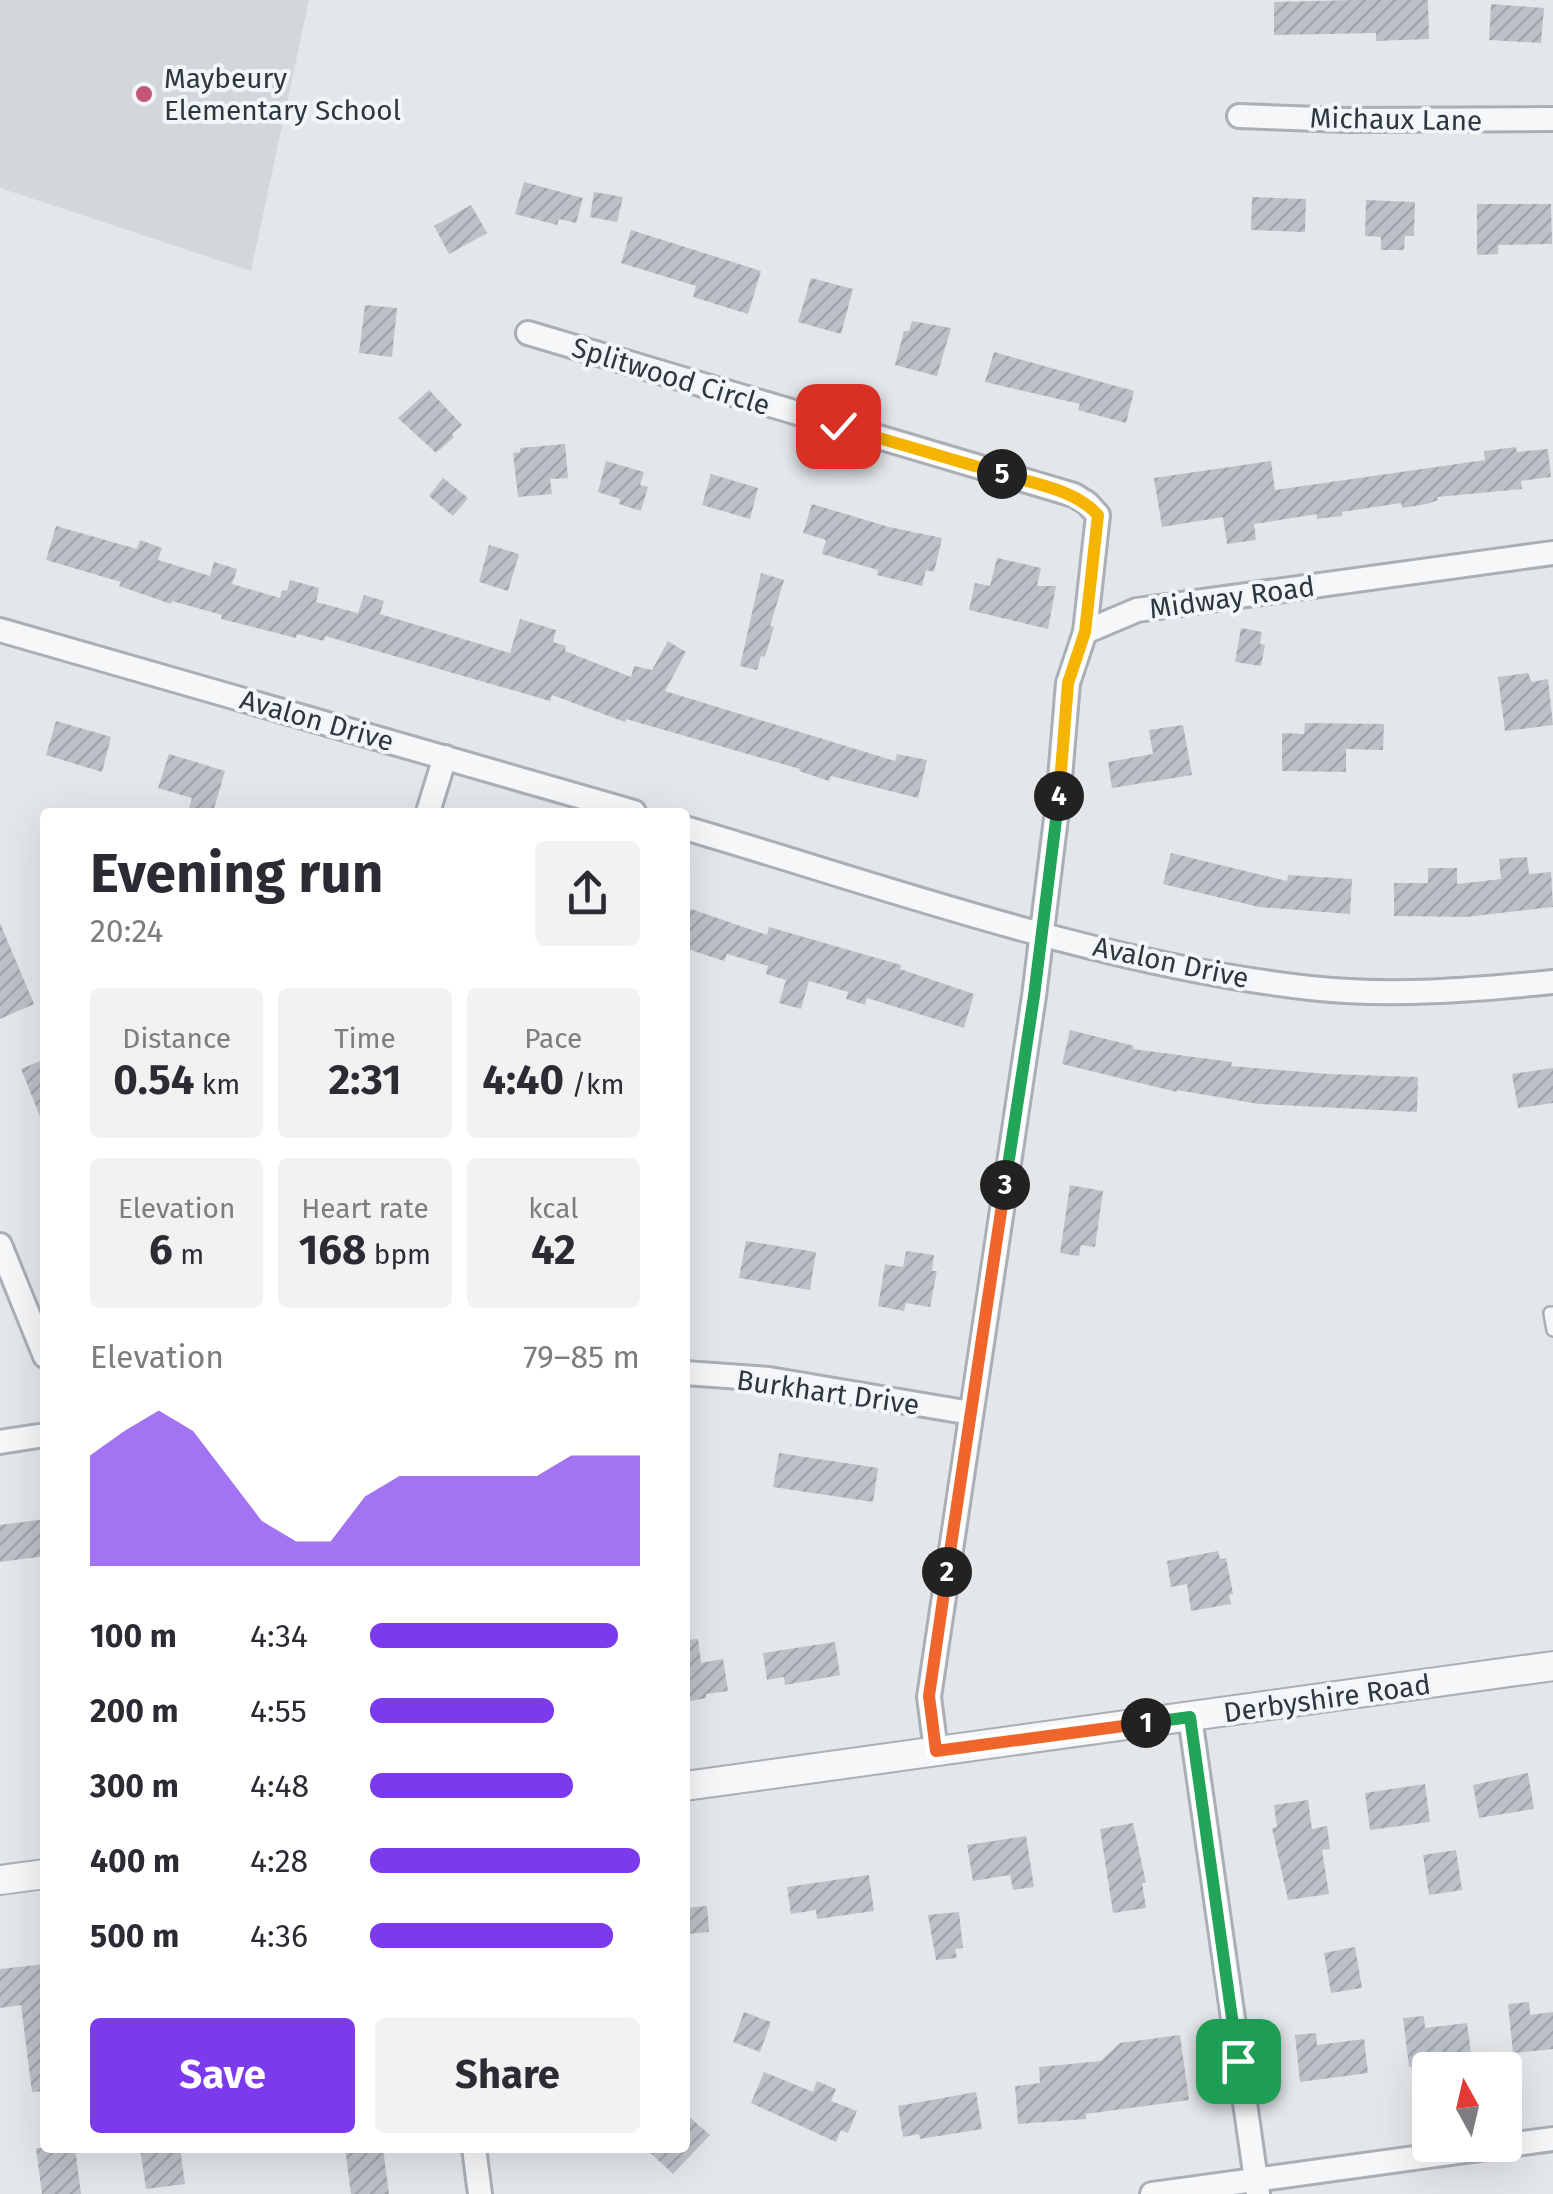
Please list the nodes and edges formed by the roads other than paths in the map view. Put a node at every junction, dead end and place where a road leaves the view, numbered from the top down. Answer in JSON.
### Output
{"nodes":[{"id":1,"x":1239,"y":116,"type":"dead end"},
{"id":2,"x":1553,"y":119,"type":"edge"},
{"id":3,"x":528,"y":333,"type":"dead end"},
{"id":4,"x":1553,"y":554,"type":"edge"},
{"id":5,"x":0,"y":630,"type":"edge"},
{"id":6,"x":1085,"y":632,"type":"junction"},
{"id":7,"x":445,"y":756,"type":"junction"},
{"id":8,"x":429,"y":808,"type":"edge"},
{"id":9,"x":620,"y":808,"type":"edge"},
{"id":10,"x":690,"y":829,"type":"edge"},
{"id":11,"x":1040,"y":933,"type":"junction"},
{"id":12,"x":1553,"y":982,"type":"edge"},
{"id":13,"x":0,"y":1244,"type":"edge"},
{"id":14,"x":1553,"y":1313,"type":"edge"},
{"id":15,"x":1553,"y":1330,"type":"edge"},
{"id":16,"x":40,"y":1344,"type":"edge"},
{"id":17,"x":690,"y":1373,"type":"edge"},
{"id":18,"x":970,"y":1412,"type":"junction"},
{"id":19,"x":40,"y":1435,"type":"edge"},
{"id":20,"x":0,"y":1442,"type":"edge"},
{"id":21,"x":1553,"y":1666,"type":"edge"},
{"id":22,"x":1190,"y":1717,"type":"junction"},
{"id":23,"x":936,"y":1751,"type":"junction"},
{"id":24,"x":690,"y":1785,"type":"edge"},
{"id":25,"x":40,"y":1875,"type":"edge"},
{"id":26,"x":0,"y":1880,"type":"edge"},
{"id":27,"x":1553,"y":2138,"type":"edge"},
{"id":28,"x":475,"y":2153,"type":"edge"},
{"id":29,"x":1257,"y":2187,"type":"edge"},
{"id":30,"x":480,"y":2194,"type":"edge"},
{"id":31,"x":1152,"y":2194,"type":"edge"}],
"edges":[{"from":1,"to":2,"type":"street","name":"Michaux Lane"},
{"from":3,"to":6,"type":"street","name":"Splitwood Circle"},
{"from":4,"to":6,"type":"street","name":"Midway Road"},
{"from":5,"to":7,"type":"street","name":"Avalon Drive"},
{"from":6,"to":11,"type":"street"},
{"from":7,"to":8,"type":"street"},
{"from":7,"to":9,"type":"street","name":"Avalon Drive"},
{"from":10,"to":11,"type":"street","name":"Avalon Drive"},
{"from":11,"to":12,"type":"street","name":"Avalon Drive"},
{"from":11,"to":18,"type":"street"},
{"from":13,"to":16,"type":"street"},
{"from":14,"to":15,"type":"lane"},
{"from":17,"to":18,"type":"street","name":"Burkhart Drive"},
{"from":18,"to":23,"type":"street"},
{"from":19,"to":20,"type":"street"},
{"from":21,"to":22,"type":"street","name":"Derbyshire Road"},
{"from":22,"to":23,"type":"street","name":"Derbyshire Road"},
{"from":22,"to":29,"type":"street"},
{"from":23,"to":24,"type":"street","name":"Derbyshire Road"},
{"from":25,"to":26,"type":"street"},
{"from":27,"to":29,"type":"street"},
{"from":28,"to":30,"type":"street"},
{"from":29,"to":31,"type":"street"}]}
